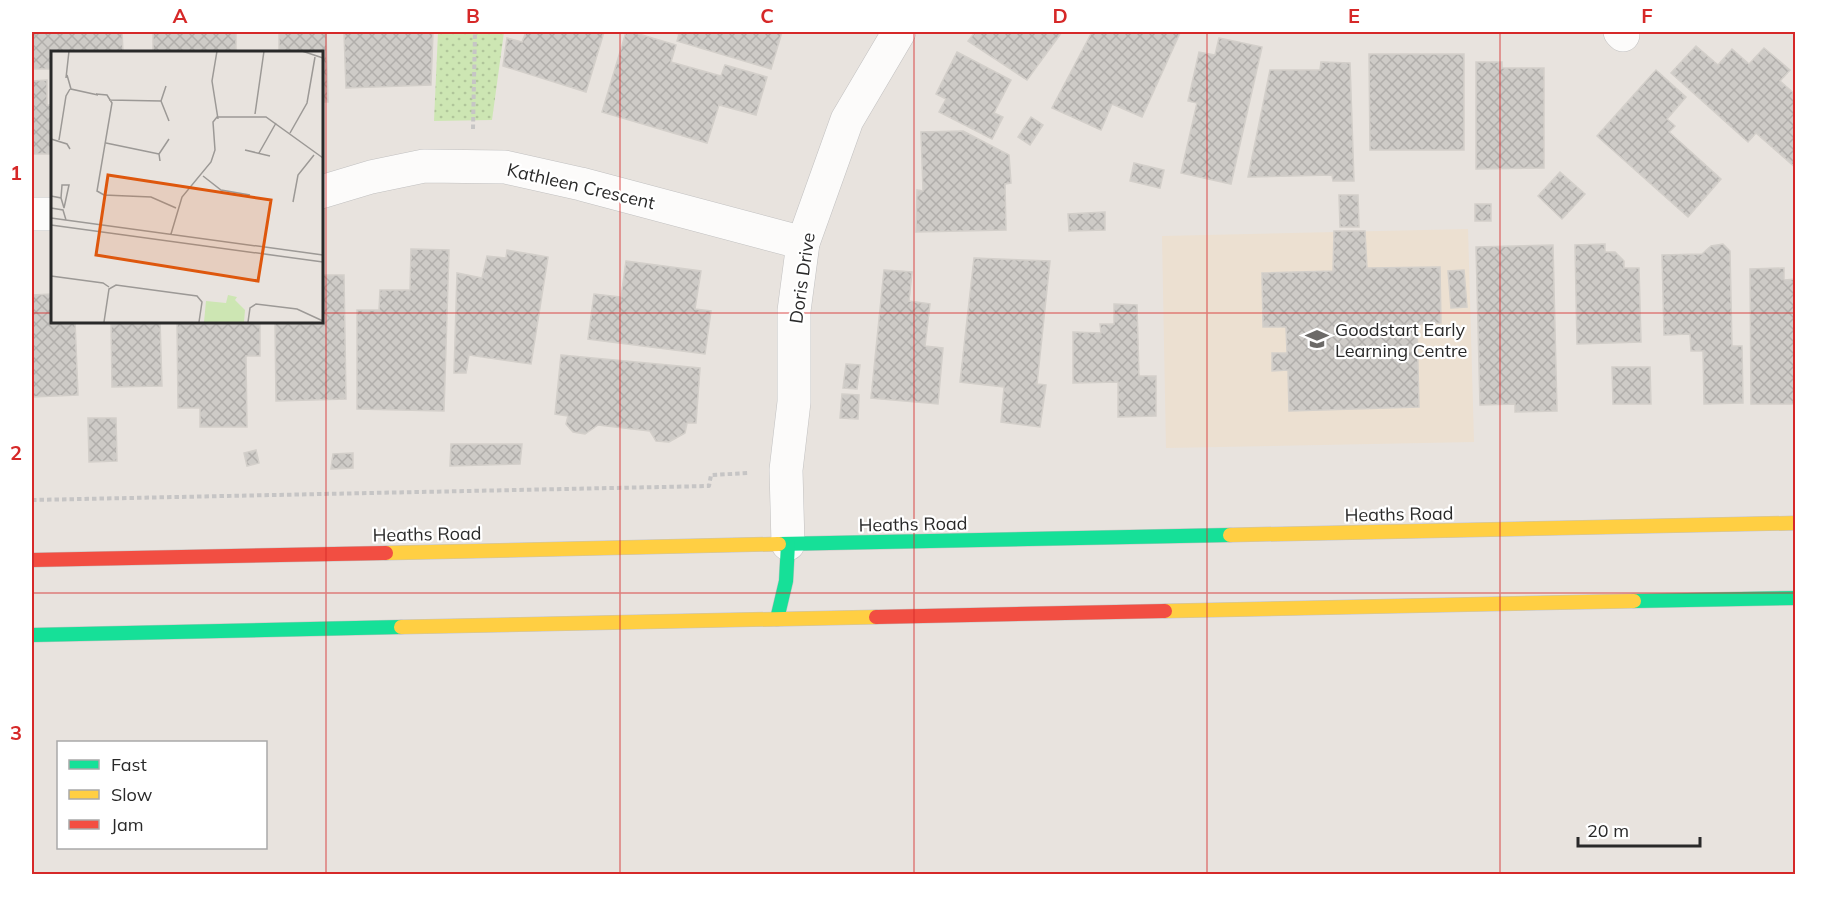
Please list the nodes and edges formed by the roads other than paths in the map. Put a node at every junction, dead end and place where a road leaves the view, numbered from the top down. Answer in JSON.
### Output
{"nodes":[{"id":1,"x":899,"y":32,"type":"edge"},
{"id":2,"x":322,"y":192,"type":"edge"},
{"id":3,"x":32,"y":214,"type":"edge"},
{"id":4,"x":51,"y":214,"type":"edge"},
{"id":5,"x":803,"y":243,"type":"junction"},
{"id":6,"x":1796,"y":524,"type":"edge"},
{"id":7,"x":788,"y":544,"type":"junction"},
{"id":8,"x":32,"y":560,"type":"edge"},
{"id":9,"x":1796,"y":598,"type":"edge"},
{"id":10,"x":777,"y":619,"type":"junction"},
{"id":11,"x":32,"y":635,"type":"edge"}],
"edges":[{"from":1,"to":5,"type":"street","name":"Doris Drive"},
{"from":2,"to":5,"type":"street","name":"Kathleen Crescent"},
{"from":3,"to":4,"type":"street"},
{"from":5,"to":7,"type":"street","name":"Doris Drive"},
{"from":6,"to":7,"type":"main road","name":"Heaths Road"},
{"from":7,"to":8,"type":"main road","name":"Heaths Road"},
{"from":7,"to":10,"type":"main road"},
{"from":9,"to":10,"type":"main road"},
{"from":10,"to":11,"type":"main road"}]}
